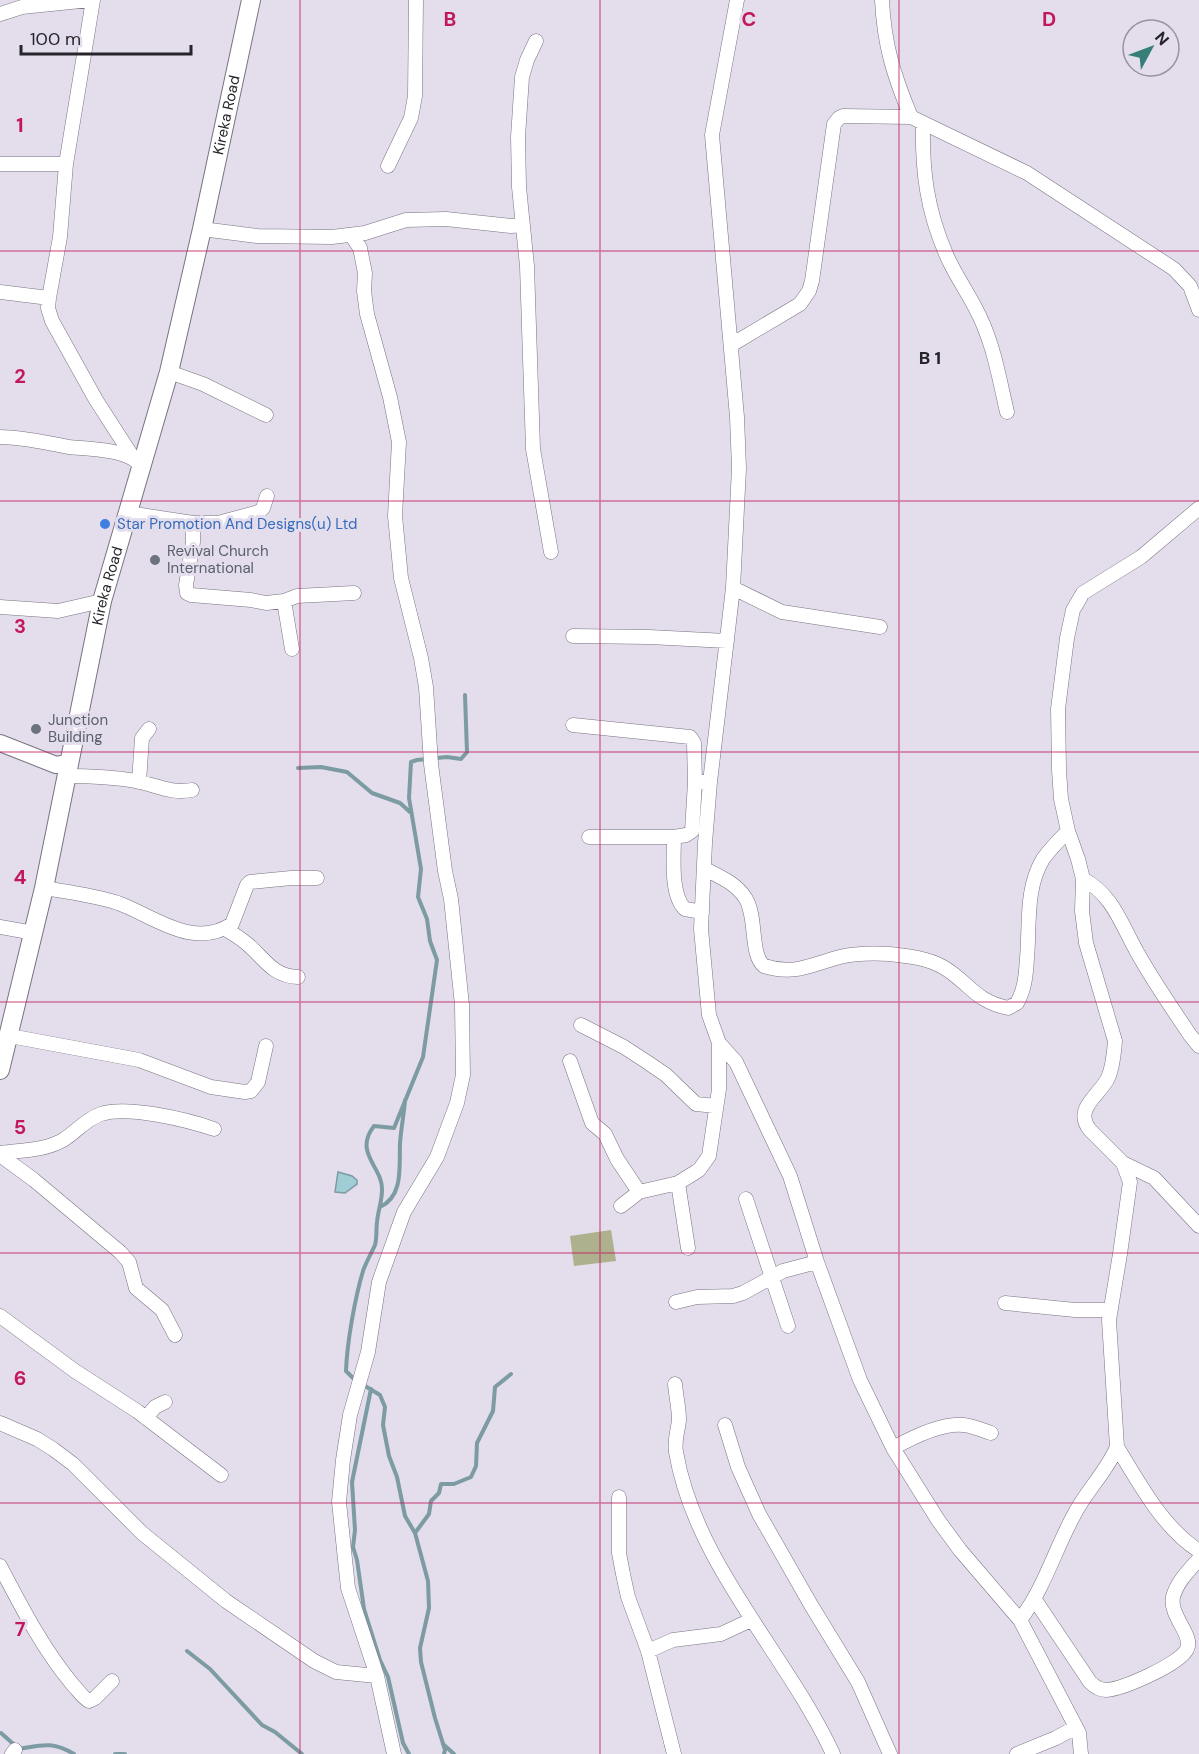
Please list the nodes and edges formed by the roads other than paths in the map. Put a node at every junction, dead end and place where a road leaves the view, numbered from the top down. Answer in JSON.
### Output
{"nodes":[{"id":1,"x":91,"y":0,"type":"edge"},
{"id":2,"x":251,"y":0,"type":"edge"},
{"id":3,"x":416,"y":0,"type":"edge"},
{"id":4,"x":737,"y":0,"type":"edge"},
{"id":5,"x":882,"y":0,"type":"edge"},
{"id":6,"x":0,"y":14,"type":"edge"},
{"id":7,"x":536,"y":41,"type":"dead end"},
{"id":8,"x":917,"y":120,"type":"junction"},
{"id":9,"x":0,"y":164,"type":"edge"},
{"id":10,"x":66,"y":164,"type":"junction"},
{"id":11,"x":388,"y":166,"type":"dead end"},
{"id":12,"x":522,"y":225,"type":"junction"},
{"id":13,"x":202,"y":229,"type":"junction"},
{"id":14,"x":352,"y":236,"type":"junction"},
{"id":15,"x":0,"y":292,"type":"edge"},
{"id":16,"x":49,"y":298,"type":"junction"},
{"id":17,"x":1199,"y":310,"type":"edge"},
{"id":18,"x":731,"y":345,"type":"junction"},
{"id":19,"x":169,"y":372,"type":"junction"},
{"id":20,"x":1007,"y":412,"type":"dead end"},
{"id":21,"x":266,"y":416,"type":"dead end"},
{"id":22,"x":0,"y":437,"type":"edge"},
{"id":23,"x":138,"y":463,"type":"junction"},
{"id":24,"x":267,"y":496,"type":"dead end"},
{"id":25,"x":1199,"y":508,"type":"edge"},
{"id":26,"x":128,"y":513,"type":"junction"},
{"id":27,"x":193,"y":523,"type":"junction"},
{"id":28,"x":551,"y":552,"type":"dead end"},
{"id":29,"x":734,"y":588,"type":"junction"},
{"id":30,"x":354,"y":593,"type":"dead end"},
{"id":31,"x":102,"y":601,"type":"junction"},
{"id":32,"x":285,"y":601,"type":"junction"},
{"id":33,"x":0,"y":607,"type":"edge"},
{"id":34,"x":880,"y":627,"type":"dead end"},
{"id":35,"x":573,"y":636,"type":"dead end"},
{"id":36,"x":727,"y":641,"type":"junction"},
{"id":37,"x":292,"y":649,"type":"dead end"},
{"id":38,"x":573,"y":726,"type":"dead end"},
{"id":39,"x":149,"y":729,"type":"dead end"},
{"id":40,"x":0,"y":743,"type":"edge"},
{"id":41,"x":67,"y":770,"type":"junction"},
{"id":42,"x":139,"y":782,"type":"junction"},
{"id":43,"x":695,"y":782,"type":"junction"},
{"id":44,"x":710,"y":782,"type":"junction"},
{"id":45,"x":192,"y":790,"type":"dead end"},
{"id":46,"x":1068,"y":831,"type":"junction"},
{"id":47,"x":589,"y":837,"type":"dead end"},
{"id":48,"x":674,"y":837,"type":"junction"},
{"id":49,"x":705,"y":869,"type":"junction"},
{"id":50,"x":317,"y":878,"type":"dead end"},
{"id":51,"x":1083,"y":879,"type":"junction"},
{"id":52,"x":44,"y":888,"type":"junction"},
{"id":53,"x":702,"y":912,"type":"junction"},
{"id":54,"x":0,"y":927,"type":"edge"},
{"id":55,"x":225,"y":929,"type":"junction"},
{"id":56,"x":34,"y":933,"type":"junction"},
{"id":57,"x":298,"y":977,"type":"dead end"},
{"id":58,"x":581,"y":1025,"type":"dead end"},
{"id":59,"x":10,"y":1036,"type":"junction"},
{"id":60,"x":719,"y":1043,"type":"junction"},
{"id":61,"x":266,"y":1046,"type":"dead end"},
{"id":62,"x":1199,"y":1046,"type":"edge"},
{"id":63,"x":570,"y":1061,"type":"dead end"},
{"id":64,"x":0,"y":1069,"type":"edge"},
{"id":65,"x":716,"y":1106,"type":"junction"},
{"id":66,"x":214,"y":1129,"type":"dead end"},
{"id":67,"x":0,"y":1154,"type":"edge"},
{"id":68,"x":1123,"y":1163,"type":"junction"},
{"id":69,"x":678,"y":1184,"type":"junction"},
{"id":70,"x":639,"y":1192,"type":"junction"},
{"id":71,"x":746,"y":1198,"type":"dead end"},
{"id":72,"x":621,"y":1206,"type":"dead end"},
{"id":73,"x":1199,"y":1226,"type":"edge"},
{"id":74,"x":688,"y":1248,"type":"dead end"},
{"id":75,"x":817,"y":1262,"type":"junction"},
{"id":76,"x":772,"y":1275,"type":"junction"},
{"id":77,"x":676,"y":1302,"type":"dead end"},
{"id":78,"x":1005,"y":1303,"type":"dead end"},
{"id":79,"x":1109,"y":1310,"type":"junction"},
{"id":80,"x":0,"y":1316,"type":"edge"},
{"id":81,"x":788,"y":1326,"type":"dead end"},
{"id":82,"x":175,"y":1335,"type":"dead end"},
{"id":83,"x":675,"y":1384,"type":"dead end"},
{"id":84,"x":165,"y":1402,"type":"dead end"},
{"id":85,"x":146,"y":1418,"type":"junction"},
{"id":86,"x":0,"y":1423,"type":"edge"},
{"id":87,"x":725,"y":1425,"type":"dead end"},
{"id":88,"x":991,"y":1433,"type":"dead end"},
{"id":89,"x":1117,"y":1447,"type":"junction"},
{"id":90,"x":892,"y":1448,"type":"junction"},
{"id":91,"x":221,"y":1475,"type":"dead end"},
{"id":92,"x":619,"y":1497,"type":"dead end"},
{"id":93,"x":1199,"y":1551,"type":"edge"},
{"id":94,"x":1199,"y":1559,"type":"edge"},
{"id":95,"x":0,"y":1566,"type":"edge"},
{"id":96,"x":1035,"y":1600,"type":"junction"},
{"id":97,"x":751,"y":1620,"type":"junction"},
{"id":98,"x":1020,"y":1620,"type":"junction"},
{"id":99,"x":648,"y":1651,"type":"junction"},
{"id":100,"x":377,"y":1676,"type":"junction"},
{"id":101,"x":112,"y":1681,"type":"dead end"},
{"id":102,"x":1076,"y":1727,"type":"junction"},
{"id":103,"x":1084,"y":1752,"type":"edge"},
{"id":104,"x":394,"y":1754,"type":"edge"},
{"id":105,"x":674,"y":1754,"type":"edge"},
{"id":106,"x":833,"y":1754,"type":"edge"},
{"id":107,"x":890,"y":1754,"type":"edge"},
{"id":108,"x":1017,"y":1754,"type":"edge"}],
"edges":[{"from":1,"to":6,"type":"street"},
{"from":1,"to":10,"type":"street"},
{"from":2,"to":13,"type":"main road","name":"Kireka Road"},
{"from":3,"to":11,"type":"street"},
{"from":4,"to":18,"type":"street"},
{"from":5,"to":8,"type":"street"},
{"from":7,"to":12,"type":"street"},
{"from":8,"to":17,"type":"street"},
{"from":8,"to":18,"type":"street"},
{"from":8,"to":20,"type":"street"},
{"from":9,"to":10,"type":"street"},
{"from":10,"to":16,"type":"street"},
{"from":12,"to":14,"type":"street"},
{"from":12,"to":28,"type":"street"},
{"from":13,"to":14,"type":"street"},
{"from":13,"to":19,"type":"main road","name":"Kireka Road"},
{"from":14,"to":100,"type":"street"},
{"from":15,"to":16,"type":"street"},
{"from":16,"to":23,"type":"street"},
{"from":18,"to":29,"type":"street"},
{"from":19,"to":21,"type":"street"},
{"from":19,"to":23,"type":"main road","name":"Kireka Road"},
{"from":22,"to":23,"type":"street"},
{"from":23,"to":26,"type":"main road","name":"Kireka Road"},
{"from":24,"to":27,"type":"street"},
{"from":25,"to":46,"type":"street"},
{"from":26,"to":27,"type":"street"},
{"from":26,"to":31,"type":"main road","name":"Kireka Road"},
{"from":27,"to":32,"type":"street"},
{"from":29,"to":34,"type":"street"},
{"from":29,"to":36,"type":"street"},
{"from":30,"to":32,"type":"street"},
{"from":31,"to":33,"type":"street"},
{"from":31,"to":41,"type":"main road","name":"Kireka Road"},
{"from":32,"to":37,"type":"street"},
{"from":35,"to":36,"type":"street"},
{"from":36,"to":44,"type":"street"},
{"from":38,"to":43,"type":"street"},
{"from":39,"to":42,"type":"street"},
{"from":40,"to":41,"type":"street"},
{"from":41,"to":42,"type":"street"},
{"from":41,"to":52,"type":"main road","name":"Kireka Road"},
{"from":42,"to":45,"type":"street"},
{"from":43,"to":44,"type":"street"},
{"from":43,"to":48,"type":"street"},
{"from":44,"to":49,"type":"street"},
{"from":46,"to":49,"type":"street"},
{"from":46,"to":51,"type":"street"},
{"from":47,"to":48,"type":"street"},
{"from":48,"to":53,"type":"street"},
{"from":49,"to":53,"type":"street"},
{"from":50,"to":55,"type":"street"},
{"from":51,"to":62,"type":"street"},
{"from":51,"to":68,"type":"street"},
{"from":52,"to":55,"type":"street"},
{"from":52,"to":56,"type":"main road","name":"Kireka Road"},
{"from":53,"to":60,"type":"street"},
{"from":54,"to":56,"type":"street"},
{"from":55,"to":57,"type":"street"},
{"from":56,"to":59,"type":"main road","name":"Kireka Road"},
{"from":58,"to":65,"type":"street"},
{"from":59,"to":61,"type":"street"},
{"from":59,"to":64,"type":"main road","name":"Kireka Road"},
{"from":60,"to":65,"type":"street"},
{"from":60,"to":75,"type":"street"},
{"from":63,"to":70,"type":"street"},
{"from":65,"to":69,"type":"street"},
{"from":66,"to":67,"type":"street"},
{"from":67,"to":82,"type":"street"},
{"from":68,"to":73,"type":"street"},
{"from":68,"to":79,"type":"street"},
{"from":69,"to":70,"type":"street"},
{"from":69,"to":74,"type":"street"},
{"from":70,"to":72,"type":"street"},
{"from":71,"to":76,"type":"street"},
{"from":75,"to":76,"type":"street"},
{"from":75,"to":90,"type":"street"},
{"from":76,"to":77,"type":"street"},
{"from":76,"to":81,"type":"street"},
{"from":78,"to":79,"type":"street"},
{"from":79,"to":89,"type":"street"},
{"from":80,"to":85,"type":"street"},
{"from":83,"to":97,"type":"street"},
{"from":84,"to":85,"type":"street"},
{"from":85,"to":91,"type":"street"},
{"from":86,"to":100,"type":"street"},
{"from":87,"to":107,"type":"street"},
{"from":88,"to":90,"type":"street"},
{"from":89,"to":93,"type":"street"},
{"from":89,"to":96,"type":"street"},
{"from":90,"to":98,"type":"street"},
{"from":92,"to":99,"type":"street"},
{"from":94,"to":96,"type":"street"},
{"from":95,"to":101,"type":"street"},
{"from":96,"to":98,"type":"street"},
{"from":97,"to":99,"type":"street"},
{"from":97,"to":106,"type":"street"},
{"from":98,"to":102,"type":"street"},
{"from":99,"to":105,"type":"street"},
{"from":100,"to":104,"type":"street"},
{"from":102,"to":103,"type":"street"},
{"from":102,"to":108,"type":"street"}]}
